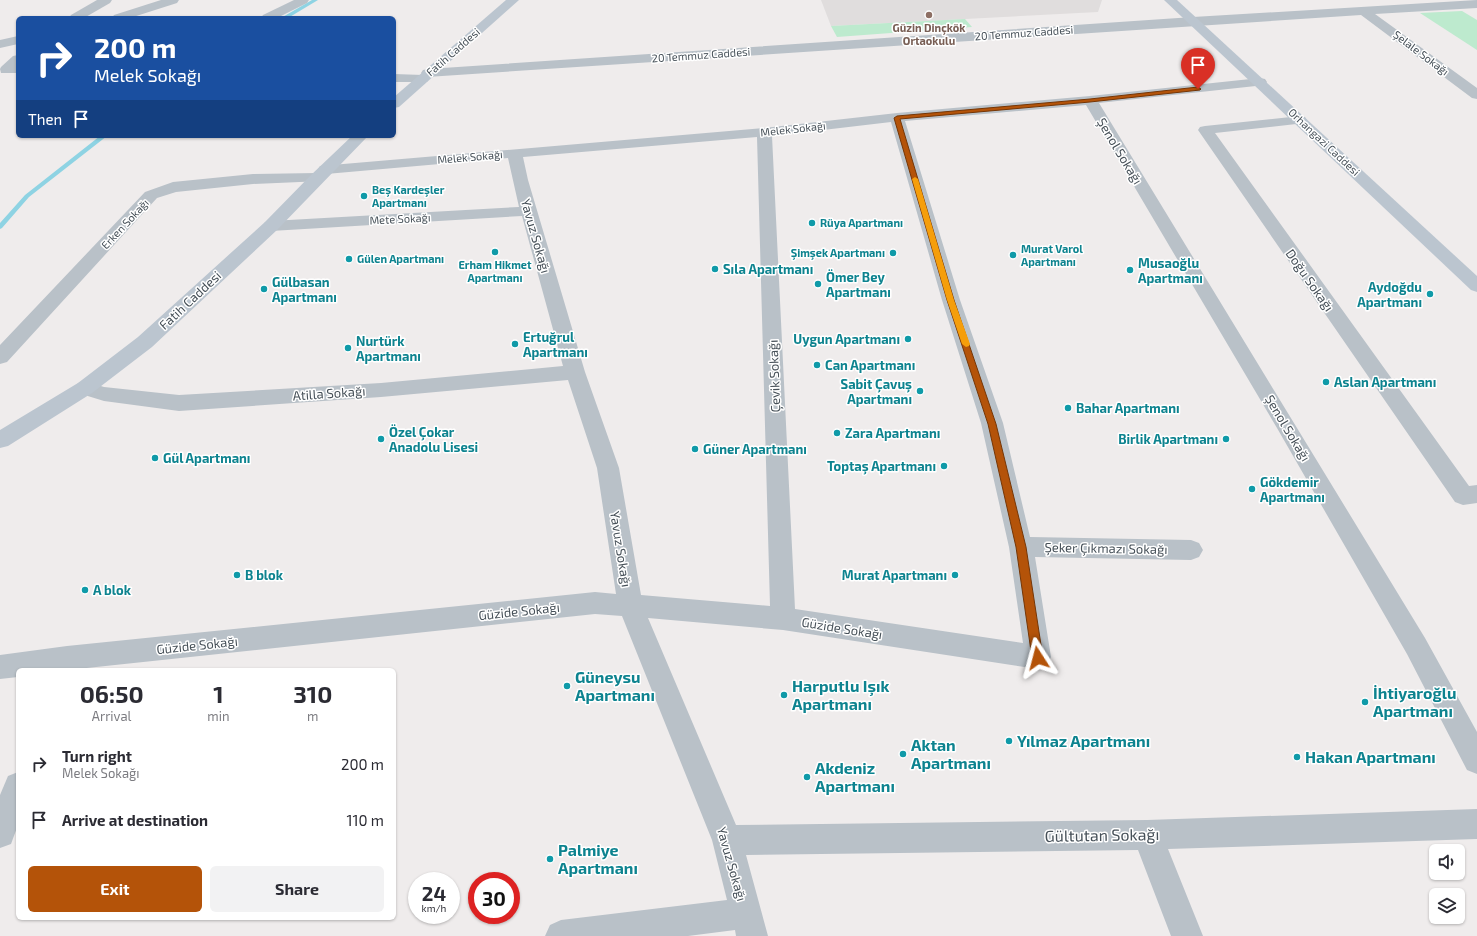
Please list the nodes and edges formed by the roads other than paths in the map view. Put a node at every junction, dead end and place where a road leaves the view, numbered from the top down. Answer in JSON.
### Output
{"nodes":[{"id":1,"x":106,"y":0,"type":"edge"},
{"id":2,"x":173,"y":0,"type":"edge"},
{"id":3,"x":303,"y":0,"type":"edge"},
{"id":4,"x":513,"y":0,"type":"edge"},
{"id":5,"x":1170,"y":0,"type":"edge"},
{"id":6,"x":1446,"y":3,"type":"edge"},
{"id":7,"x":1477,"y":4,"type":"edge"},
{"id":8,"x":1365,"y":12,"type":"junction"},
{"id":9,"x":78,"y":16,"type":"edge"},
{"id":10,"x":124,"y":16,"type":"edge"},
{"id":11,"x":271,"y":16,"type":"edge"},
{"id":12,"x":1196,"y":16,"type":"junction"},
{"id":13,"x":1211,"y":20,"type":"junction"},
{"id":14,"x":16,"y":61,"type":"edge"},
{"id":15,"x":8,"y":71,"type":"edge"},
{"id":16,"x":425,"y":76,"type":"junction"},
{"id":17,"x":396,"y":78,"type":"edge"},
{"id":18,"x":1260,"y":82,"type":"junction"},
{"id":19,"x":1477,"y":95,"type":"edge"},
{"id":20,"x":1090,"y":100,"type":"junction"},
{"id":21,"x":396,"y":102,"type":"edge"},
{"id":22,"x":897,"y":118,"type":"junction"},
{"id":23,"x":1300,"y":120,"type":"junction"},
{"id":24,"x":764,"y":132,"type":"junction"},
{"id":25,"x":359,"y":138,"type":"edge"},
{"id":26,"x":515,"y":153,"type":"junction"},
{"id":27,"x":1361,"y":159,"type":"dead end"},
{"id":28,"x":321,"y":174,"type":"junction"},
{"id":29,"x":529,"y":211,"type":"junction"},
{"id":30,"x":271,"y":226,"type":"junction"},
{"id":31,"x":1477,"y":286,"type":"edge"},
{"id":32,"x":0,"y":356,"type":"edge"},
{"id":33,"x":575,"y":372,"type":"junction"},
{"id":34,"x":85,"y":388,"type":"junction"},
{"id":35,"x":0,"y":440,"type":"edge"},
{"id":36,"x":1477,"y":494,"type":"edge"},
{"id":37,"x":1021,"y":547,"type":"junction"},
{"id":38,"x":1191,"y":550,"type":"dead end"},
{"id":39,"x":630,"y":605,"type":"junction"},
{"id":40,"x":783,"y":619,"type":"junction"},
{"id":41,"x":65,"y":664,"type":"edge"},
{"id":42,"x":0,"y":667,"type":"edge"},
{"id":43,"x":1477,"y":760,"type":"edge"},
{"id":44,"x":16,"y":791,"type":"edge"},
{"id":45,"x":1477,"y":824,"type":"edge"},
{"id":46,"x":0,"y":833,"type":"edge"},
{"id":47,"x":1147,"y":835,"type":"junction"},
{"id":48,"x":727,"y":840,"type":"junction"},
{"id":49,"x":749,"y":924,"type":"edge"},
{"id":50,"x":561,"y":936,"type":"edge"},
{"id":51,"x":1187,"y":936,"type":"edge"}],
"edges":[{"from":1,"to":9,"type":"street"},
{"from":2,"to":10,"type":"street"},
{"from":3,"to":11,"type":"street"},
{"from":4,"to":16,"type":"main road","name":"Fatih Caddesi"},
{"from":5,"to":12,"type":"main road","name":"Orhangazi Caddesi"},
{"from":6,"to":7,"type":"street","name":"20 Temmuz Caddesi"},
{"from":6,"to":8,"type":"street","name":"20 Temmuz Caddesi"},
{"from":8,"to":13,"type":"street","name":"20 Temmuz Caddesi"},
{"from":8,"to":19,"type":"street","name":"Şelale Sokağı"},
{"from":12,"to":13,"type":"street","name":"20 Temmuz Caddesi"},
{"from":12,"to":16,"type":"street","name":"20 Temmuz Caddesi"},
{"from":12,"to":18,"type":"main road","name":"Orhangazi Caddesi"},
{"from":13,"to":27,"type":"main road","name":"Orhangazi Caddesi"},
{"from":14,"to":15,"type":"street"},
{"from":16,"to":17,"type":"street","name":"20 Temmuz Caddesi"},
{"from":16,"to":21,"type":"main road","name":"Fatih Caddesi"},
{"from":18,"to":20,"type":"street","name":"Melek Sokağı"},
{"from":18,"to":23,"type":"main road","name":"Orhangazi Caddesi"},
{"from":20,"to":22,"type":"street","name":"Melek Sokağı"},
{"from":20,"to":43,"type":"street","name":"Şenol Sokağı"},
{"from":22,"to":24,"type":"street","name":"Melek Sokağı"},
{"from":22,"to":37,"type":"street"},
{"from":23,"to":31,"type":"main road","name":"Orhangazi Caddesi"},
{"from":23,"to":36,"type":"street","name":"Doğu Sokağı"},
{"from":24,"to":26,"type":"street","name":"Melek Sokağı"},
{"from":24,"to":40,"type":"street","name":"Çevik Sokağı"},
{"from":25,"to":28,"type":"main road","name":"Fatih Caddesi"},
{"from":26,"to":28,"type":"street","name":"Melek Sokağı"},
{"from":26,"to":29,"type":"street","name":"Yavuz Sokağı"},
{"from":28,"to":30,"type":"main road","name":"Fatih Caddesi"},
{"from":28,"to":32,"type":"street","name":"Erken Sokağı"},
{"from":29,"to":30,"type":"street","name":"Mete Sokağı"},
{"from":29,"to":33,"type":"street","name":"Yavuz Sokağı"},
{"from":30,"to":34,"type":"main road","name":"Fatih Caddesi"},
{"from":33,"to":34,"type":"street","name":"Atilla Sokağı"},
{"from":33,"to":39,"type":"street","name":"Yavuz Sokağı"},
{"from":34,"to":35,"type":"main road","name":"Fatih Caddesi"},
{"from":37,"to":38,"type":"street","name":"Şeker Çıkmazı Sokağı"},
{"from":37,"to":40,"type":"street","name":"Güzide Sokağı"},
{"from":39,"to":40,"type":"street","name":"Güzide Sokağı"},
{"from":39,"to":41,"type":"street","name":"Güzide Sokağı"},
{"from":39,"to":48,"type":"street","name":"Yavuz Sokağı"},
{"from":41,"to":42,"type":"street","name":"Güzide Sokağı"},
{"from":44,"to":46,"type":"street"},
{"from":45,"to":47,"type":"street","name":"Gültutan Sokağı"},
{"from":47,"to":48,"type":"street","name":"Gültutan Sokağı"},
{"from":47,"to":51,"type":"street"},
{"from":48,"to":49,"type":"street","name":"Yavuz Sokağı"},
{"from":49,"to":50,"type":"street"}]}
